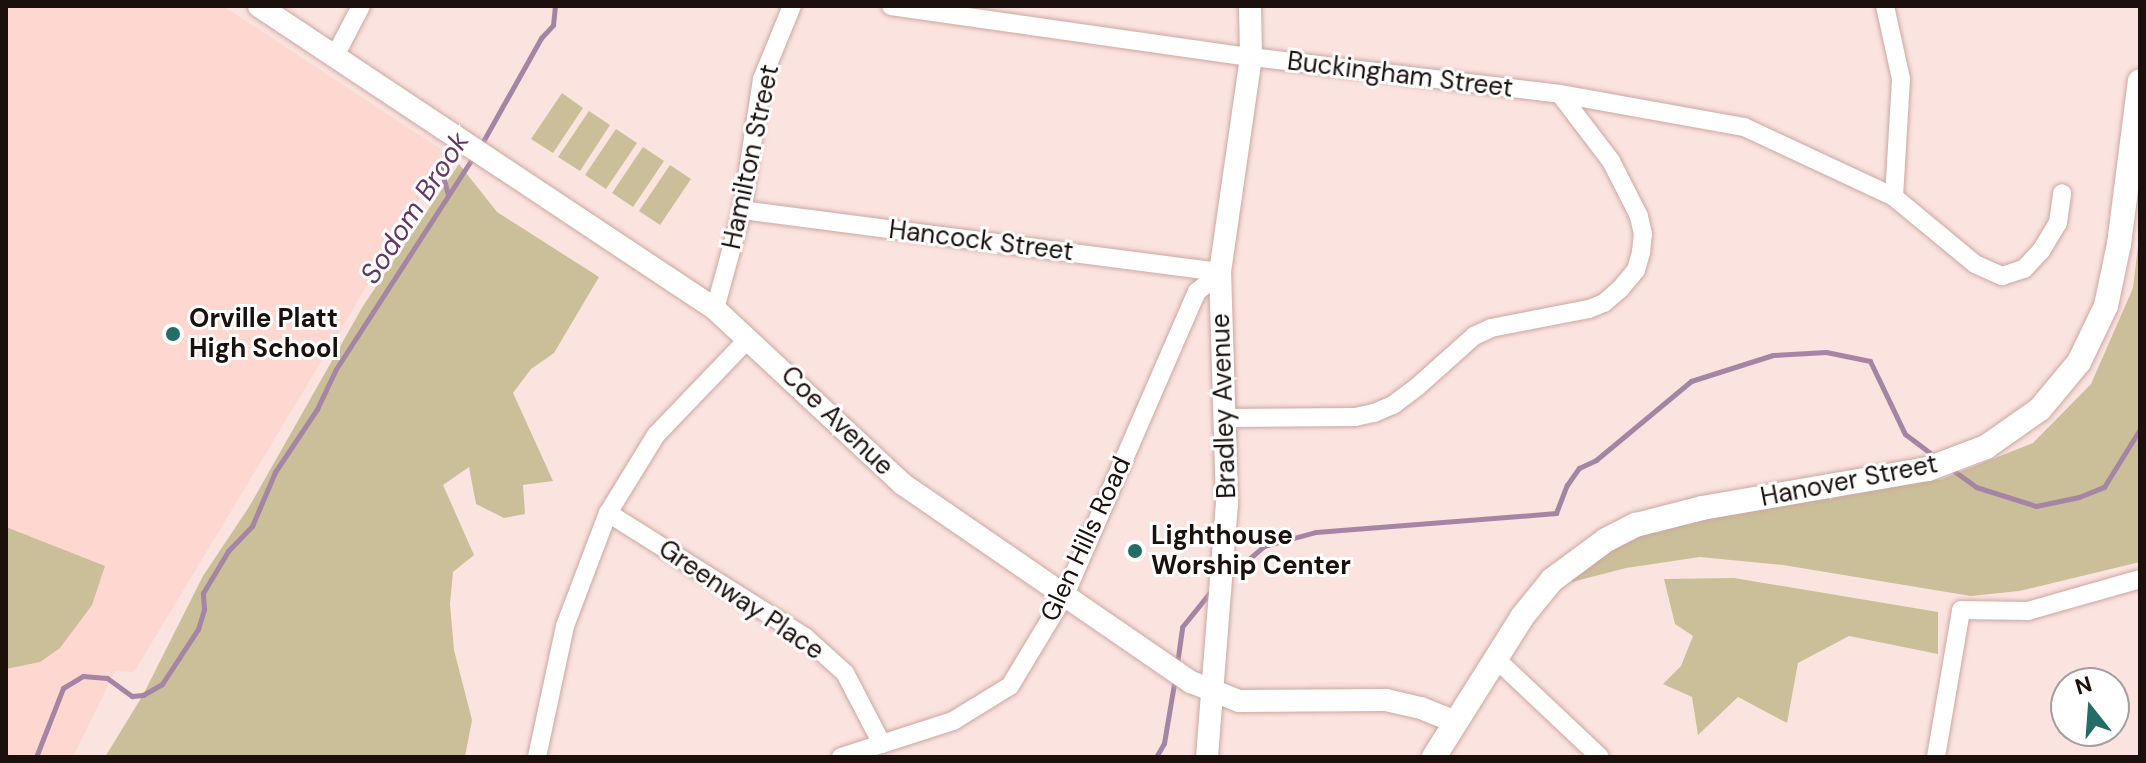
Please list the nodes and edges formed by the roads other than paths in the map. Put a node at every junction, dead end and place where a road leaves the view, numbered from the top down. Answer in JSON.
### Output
{"nodes":[{"id":1,"x":259,"y":6,"type":"edge"},
{"id":2,"x":361,"y":6,"type":"edge"},
{"id":3,"x":792,"y":6,"type":"edge"},
{"id":4,"x":891,"y":6,"type":"edge"},
{"id":5,"x":1250,"y":6,"type":"edge"},
{"id":6,"x":1267,"y":6,"type":"edge"},
{"id":7,"x":1885,"y":6,"type":"edge"},
{"id":8,"x":335,"y":56,"type":"junction"},
{"id":9,"x":1251,"y":57,"type":"junction"},
{"id":10,"x":2140,"y":81,"type":"edge"},
{"id":11,"x":1560,"y":94,"type":"junction"},
{"id":12,"x":2062,"y":193,"type":"dead end"},
{"id":13,"x":1894,"y":197,"type":"junction"},
{"id":14,"x":742,"y":210,"type":"junction"},
{"id":15,"x":1220,"y":272,"type":"junction"},
{"id":16,"x":715,"y":309,"type":"junction"},
{"id":17,"x":749,"y":338,"type":"junction"},
{"id":18,"x":1225,"y":418,"type":"junction"},
{"id":19,"x":608,"y":513,"type":"junction"},
{"id":20,"x":2140,"y":579,"type":"edge"},
{"id":21,"x":1065,"y":595,"type":"junction"},
{"id":22,"x":1495,"y":658,"type":"junction"},
{"id":23,"x":1213,"y":693,"type":"junction"},
{"id":24,"x":1456,"y":722,"type":"junction"},
{"id":25,"x":882,"y":744,"type":"junction"},
{"id":26,"x":537,"y":757,"type":"edge"},
{"id":27,"x":841,"y":757,"type":"edge"},
{"id":28,"x":1207,"y":757,"type":"edge"},
{"id":29,"x":1434,"y":757,"type":"edge"},
{"id":30,"x":1600,"y":757,"type":"edge"},
{"id":31,"x":1936,"y":757,"type":"edge"}],
"edges":[{"from":1,"to":8,"type":"street","name":"Coe Avenue"},
{"from":2,"to":8,"type":"street"},
{"from":3,"to":14,"type":"street","name":"Hamilton Street"},
{"from":4,"to":9,"type":"street","name":"Buckingham Street"},
{"from":5,"to":9,"type":"street","name":"Bradley Avenue"},
{"from":6,"to":9,"type":"street","name":"Bradley Avenue"},
{"from":7,"to":13,"type":"street"},
{"from":8,"to":16,"type":"street","name":"Coe Avenue"},
{"from":9,"to":11,"type":"street","name":"Buckingham Street"},
{"from":9,"to":15,"type":"street","name":"Bradley Avenue"},
{"from":10,"to":22,"type":"main road","name":"Hanover Street"},
{"from":11,"to":13,"type":"street","name":"Buckingham Street"},
{"from":11,"to":18,"type":"street"},
{"from":12,"to":13,"type":"street","name":"Buckingham Street"},
{"from":14,"to":15,"type":"street","name":"Hancock Street"},
{"from":14,"to":16,"type":"street","name":"Hamilton Street"},
{"from":15,"to":18,"type":"street","name":"Bradley Avenue"},
{"from":15,"to":21,"type":"street","name":"Glen Hills Road"},
{"from":16,"to":17,"type":"street","name":"Coe Avenue"},
{"from":17,"to":19,"type":"street"},
{"from":17,"to":21,"type":"street","name":"Coe Avenue"},
{"from":18,"to":23,"type":"street","name":"Bradley Avenue"},
{"from":19,"to":25,"type":"street","name":"Greenway Place"},
{"from":19,"to":26,"type":"street"},
{"from":20,"to":31,"type":"street"},
{"from":21,"to":23,"type":"street","name":"Coe Avenue"},
{"from":21,"to":25,"type":"street","name":"Glen Hills Road"},
{"from":22,"to":24,"type":"main road","name":"Hanover Street"},
{"from":22,"to":30,"type":"street"},
{"from":23,"to":24,"type":"street","name":"Coe Avenue"},
{"from":23,"to":28,"type":"street","name":"Bradley Avenue"},
{"from":24,"to":29,"type":"main road","name":"Hanover Street"},
{"from":25,"to":27,"type":"street","name":"Glen Hills Road"}]}
